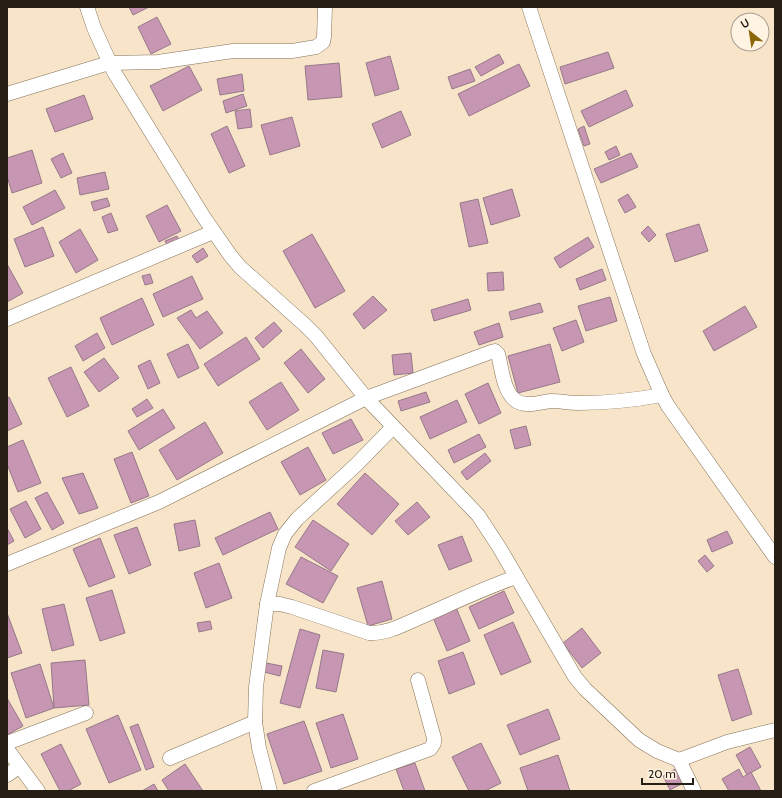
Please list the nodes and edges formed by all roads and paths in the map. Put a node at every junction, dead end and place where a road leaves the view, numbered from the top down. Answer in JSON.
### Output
{"nodes":[{"id":1,"x":87,"y":7,"type":"edge"},
{"id":2,"x":325,"y":7,"type":"edge"},
{"id":3,"x":529,"y":7,"type":"edge"},
{"id":4,"x":109,"y":63,"type":"junction"},
{"id":5,"x":7,"y":94,"type":"edge"},
{"id":6,"x":213,"y":232,"type":"junction"},
{"id":7,"x":7,"y":318,"type":"edge"},
{"id":8,"x":662,"y":395,"type":"junction"},
{"id":9,"x":366,"y":398,"type":"junction"},
{"id":10,"x":393,"y":427,"type":"junction"},
{"id":11,"x":775,"y":557,"type":"edge"},
{"id":12,"x":7,"y":564,"type":"edge"},
{"id":13,"x":516,"y":577,"type":"junction"},
{"id":14,"x":267,"y":604,"type":"junction"},
{"id":15,"x":418,"y":680,"type":"dead end"},
{"id":16,"x":86,"y":713,"type":"dead end"},
{"id":17,"x":255,"y":722,"type":"junction"},
{"id":18,"x":775,"y":730,"type":"edge"},
{"id":19,"x":7,"y":743,"type":"edge"},
{"id":20,"x":7,"y":749,"type":"edge"},
{"id":21,"x":170,"y":758,"type":"dead end"},
{"id":22,"x":679,"y":760,"type":"junction"},
{"id":23,"x":19,"y":766,"type":"junction"},
{"id":24,"x":7,"y":775,"type":"edge"},
{"id":25,"x":38,"y":791,"type":"edge"},
{"id":26,"x":270,"y":791,"type":"edge"},
{"id":27,"x":314,"y":791,"type":"edge"},
{"id":28,"x":694,"y":791,"type":"edge"}],
"edges":[{"from":1,"to":4,"type":"street"},
{"from":2,"to":4,"type":"street"},
{"from":3,"to":8,"type":"street"},
{"from":4,"to":5,"type":"street"},
{"from":4,"to":6,"type":"street"},
{"from":6,"to":7,"type":"street"},
{"from":6,"to":9,"type":"street"},
{"from":8,"to":9,"type":"street"},
{"from":8,"to":11,"type":"street"},
{"from":9,"to":10,"type":"street"},
{"from":9,"to":12,"type":"street"},
{"from":10,"to":13,"type":"street"},
{"from":10,"to":14,"type":"street"},
{"from":13,"to":14,"type":"street"},
{"from":13,"to":22,"type":"street"},
{"from":14,"to":17,"type":"street"},
{"from":15,"to":27,"type":"street"},
{"from":16,"to":19,"type":"street"},
{"from":17,"to":21,"type":"street"},
{"from":17,"to":26,"type":"street"},
{"from":18,"to":22,"type":"street"},
{"from":20,"to":23,"type":"street"},
{"from":22,"to":28,"type":"street"},
{"from":23,"to":24,"type":"street"},
{"from":23,"to":25,"type":"street"}]}
